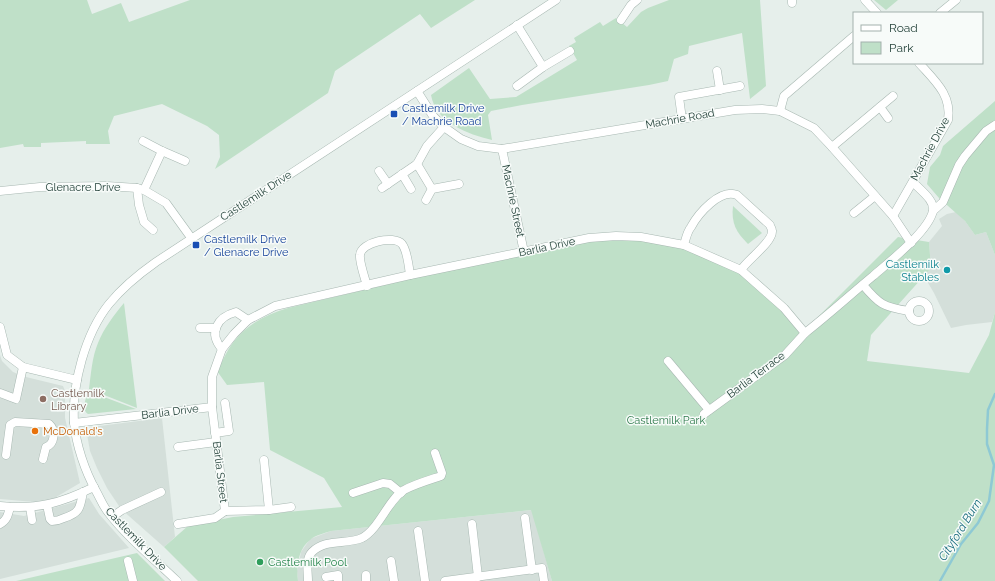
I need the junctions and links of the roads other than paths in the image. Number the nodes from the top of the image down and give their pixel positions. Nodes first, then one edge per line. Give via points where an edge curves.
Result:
1 (556, 0) edge
2 (637, 0) edge
3 (865, 0) edge
4 (956, 0) edge
5 (876, 12) edge
6 (941, 12) edge
7 (621, 20) dead end
8 (517, 25) junction
9 (853, 37) edge
10 (570, 51) dead end
11 (920, 64) edge
12 (542, 67) junction
13 (717, 71) dead end
14 (517, 86) dead end
15 (740, 86) dead end
16 (720, 90) junction
17 (417, 91) junction
18 (893, 96) dead end
19 (880, 107) junction
20 (780, 111) junction
21 (888, 118) dead end
22 (682, 119) junction
23 (995, 125) edge
24 (444, 127) junction
25 (143, 141) dead end
26 (832, 147) junction
27 (502, 149) junction
28 (162, 151) junction
29 (185, 160) dead end
30 (417, 164) junction
31 (379, 171) dead end
32 (402, 174) junction
33 (913, 182) junction
34 (459, 184) dead end
35 (140, 189) junction
36 (411, 189) dead end
37 (432, 189) junction
38 (0, 191) edge
39 (875, 196) junction
40 (426, 200) dead end
41 (933, 211) junction
42 (854, 214) dead end
43 (893, 216) junction
44 (153, 230) dead end
45 (192, 239) junction
46 (911, 242) junction
47 (684, 245) junction
48 (524, 252) junction
49 (741, 270) junction
50 (410, 275) junction
51 (863, 285) junction
52 (367, 286) junction
53 (909, 311) dead end
54 (248, 320) junction
55 (0, 327) edge
56 (200, 328) dead end
57 (216, 328) junction
58 (805, 333) junction
59 (222, 349) junction
60 (668, 361) dead end
61 (23, 367) junction
62 (77, 380) junction
63 (0, 393) edge
64 (225, 403) dead end
65 (212, 407) junction
66 (74, 423) junction
67 (215, 433) junction
68 (216, 442) junction
69 (178, 447) dead end
70 (435, 453) dead end
71 (6, 455) dead end
72 (43, 459) dead end
73 (264, 460) dead end
74 (94, 487) junction
75 (84, 492) junction
76 (161, 492) dead end
77 (353, 493) dead end
78 (401, 493) junction
79 (47, 505) junction
80 (0, 506) edge
81 (10, 507) junction
82 (30, 507) junction
83 (291, 507) dead end
84 (269, 510) junction
85 (225, 512) junction
86 (112, 517) junction
87 (525, 518) dead end
88 (32, 520) dead end
89 (0, 524) edge
90 (178, 524) dead end
91 (472, 524) dead end
92 (418, 531) dead end
93 (128, 561) dead end
94 (392, 561) dead end
95 (532, 570) junction
96 (326, 577) dead end
97 (483, 578) edge
98 (133, 581) edge
99 (177, 581) edge
100 (308, 581) edge
101 (338, 581) edge
102 (394, 581) edge
103 (425, 581) edge
104 (445, 581) edge
105 (544, 581) edge

1 - 8 street, Castlemilk Drive
2 - 7 street
3 - 5 street
4 - 6 street
8 - 12 street
8 - 17 street, Castlemilk Drive
9 - 20 street via 784,96
10 - 12 street
11 - 33 street, Machrie Drive via 948,100 949,112 948,120
12 - 14 street
13 - 16 street
15 - 16 street
16 - 22 street via 680,97
17 - 24 street, Machrie Road via 433,116
17 - 45 street, Castlemilk Drive
18 - 19 street
19 - 21 street
19 - 26 street
20 - 22 street, Machrie Road via 735,110
20 - 26 street, Machrie Road via 814,128
22 - 27 street, Machrie Road
23 - 41 street via 986,131 965,156 943,202
24 - 27 street, Machrie Road via 461,139 478,146
24 - 30 street via 427,146
25 - 28 street
26 - 39 street, Machrie Road
27 - 48 street, Machrie Street
28 - 29 street
28 - 35 street
30 - 32 street
30 - 37 street
31 - 32 street via 385,186
32 - 36 street
33 - 41 street via 928,198
33 - 43 street, Machrie Drive
34 - 37 street
35 - 38 street, Glenacre Drive via 96,186
35 - 44 street via 139,205 144,222
35 - 45 street, Glenacre Drive via 166,203
37 - 40 street
39 - 42 street
39 - 43 street, Machrie Road
41 - 46 street
43 - 46 street, Machrie Road
45 - 62 street, Castlemilk Drive via 128,284 108,305 93,331
46 - 51 street
47 - 48 street, Barlia Drive via 641,237 616,236 589,238
47 - 49 street, Barlia Drive
47 - 49 street via 698,215 727,193 737,195 770,225 772,231 764,246
48 - 50 street, Barlia Drive
49 - 58 street, Barlia Drive via 784,308
50 - 52 street, Barlia Drive
50 - 52 street via 401,243 389,239 373,243 365,246 359,256
51 - 53 street via 877,301 892,309
51 - 58 street
52 - 54 street, Barlia Drive via 275,306
54 - 57 street via 236,312 225,316
54 - 59 street, Barlia Drive
55 - 61 street via 7,355
56 - 57 street
57 - 59 street via 215,338
58 - 60 street, Barlia Terrace via 785,355 707,412
59 - 65 street, Barlia Drive via 212,378
61 - 62 street
61 - 63 street via 16,399
62 - 66 street, Castlemilk Drive
64 - 67 street via 229,431
65 - 66 street, Barlia Drive
65 - 67 street, Barlia Street
66 - 74 street, Castlemilk Drive
67 - 68 street, Barlia Street
68 - 69 street
68 - 85 street, Barlia Street
70 - 78 street via 441,476
71 - 72 street via 10,425 15,422 50,424 53,427 52,443 46,447
73 - 84 street
74 - 75 street
74 - 86 street, Castlemilk Drive
75 - 79 street
75 - 79 street via 78,513 73,516 52,521
76 - 86 street
77 - 78 street via 383,483 390,484
78 - 100 street via 363,537 328,543 312,552 307,561
79 - 82 street
80 - 81 street
81 - 82 street
81 - 89 street via 7,518
82 - 88 street
83 - 84 street
84 - 85 street
85 - 90 street, Barlia Street via 215,518
86 - 99 street, Castlemilk Drive
87 - 95 street
91 - 97 street
92 - 103 street
93 - 98 street
94 - 102 street
95 - 97 street
95 - 105 street via 542,568
96 - 101 street via 338,575
97 - 104 street

